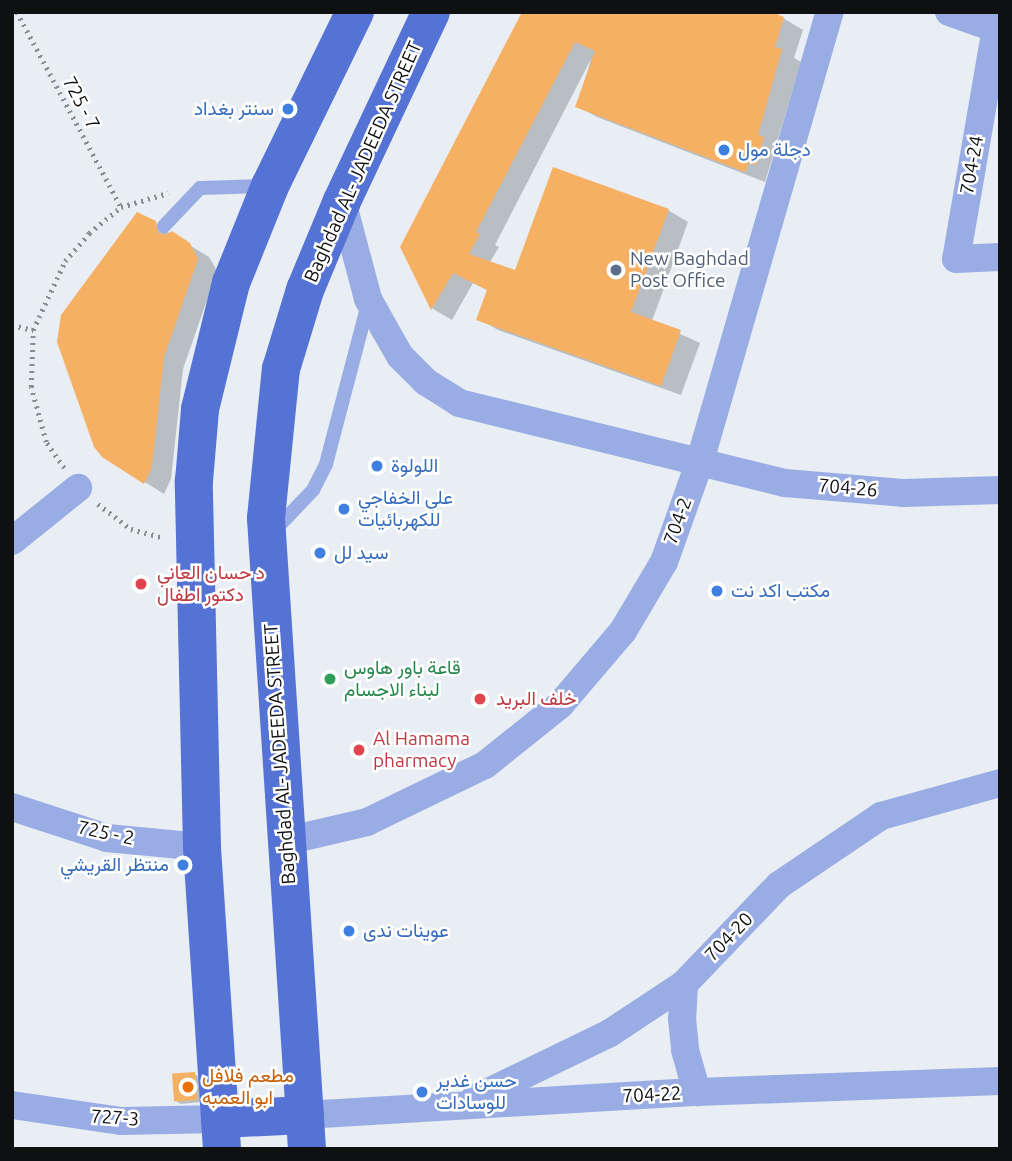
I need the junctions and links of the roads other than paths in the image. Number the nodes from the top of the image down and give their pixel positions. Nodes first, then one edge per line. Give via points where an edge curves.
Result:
1 (355, 12) edge
2 (431, 12) edge
3 (830, 12) edge
4 (949, 12) edge
5 (998, 29) edge
6 (270, 186) junction
7 (342, 201) junction
8 (164, 226) dead end
9 (1000, 257) edge
10 (368, 299) junction
11 (700, 461) junction
12 (78, 488) road end
13 (1000, 490) edge
14 (267, 538) junction
15 (12, 541) edge
16 (1000, 783) edge
17 (12, 807) edge
18 (286, 841) junction
19 (202, 847) junction
20 (684, 984) junction
21 (1000, 1081) edge
22 (697, 1092) junction
23 (12, 1105) edge
24 (461, 1106) junction
25 (306, 1132) edge
26 (221, 1134) edge

1 - 6 main road
2 - 7 main road, Baghdad AL- JADEEDA STREET
3 - 11 street, 704-2
4 - 5 street
5 - 9 street, 704-24 via 956,259
6 - 8 lane via 200,188
6 - 19 main road via 231,283 200,409 194,481
7 - 10 street, 704-26
7 - 14 main road, Baghdad AL- JADEEDA STREET via 305,290 281,369
10 - 11 street, 704-26 via 400,356 426,382 459,403
10 - 14 lane via 326,464 303,502
11 - 13 street, 704-26 via 785,483 903,492
11 - 18 street, 704-2 via 664,562 623,631 560,705 485,765 367,822
12 - 15 street
14 - 18 main road, Baghdad AL- JADEEDA STREET
16 - 20 street, 704-20 via 881,816 779,885
17 - 19 street, 725 - 2 via 107,838
18 - 25 main road, Baghdad AL- JADEEDA STREET
19 - 26 main road
20 - 22 street via 685,1051
20 - 24 street, 704-20 via 610,1033
21 - 22 street, 704-22
22 - 24 street, 704-22
23 - 26 street, 727-3
24 - 25 street, 704-22
25 - 26 main road

